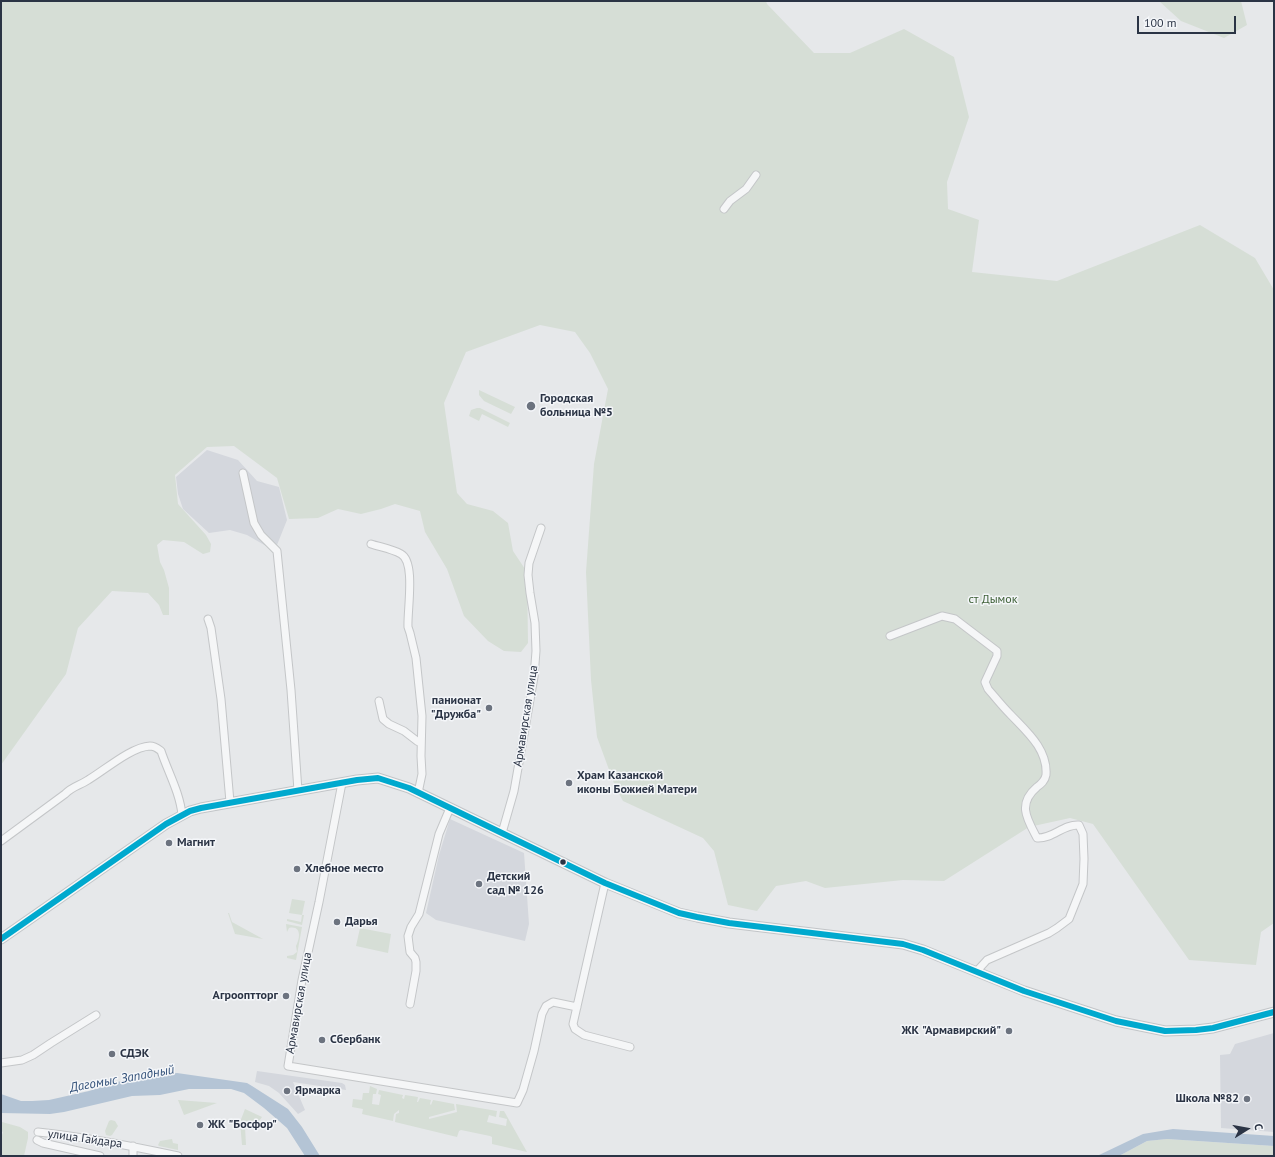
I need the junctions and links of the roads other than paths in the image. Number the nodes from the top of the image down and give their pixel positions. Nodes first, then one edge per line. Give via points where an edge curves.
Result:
1 (756, 175) dead end
2 (724, 209) dead end
3 (242, 473) dead end
4 (541, 528) dead end
5 (371, 544) dead end
6 (208, 619) dead end
7 (890, 636) dead end
8 (379, 700) dead end
9 (422, 743) junction
10 (342, 783) junction
11 (298, 791) junction
12 (418, 793) junction
13 (230, 802) junction
14 (450, 808) junction
15 (182, 815) junction
16 (502, 833) junction
17 (1, 841) edge
18 (606, 882) junction
19 (1, 939) edge
20 (976, 972) junction
21 (410, 1004) dead end
22 (577, 1007) junction
23 (1274, 1012) edge
24 (96, 1016) dead end
25 (630, 1047) dead end
26 (1, 1064) edge
27 (132, 1146) junction
28 (100, 1156) edge
29 (133, 1156) edge
30 (178, 1156) edge

1 - 2 street via 746,189
3 - 11 street via 254,523 261,535 277,551
4 - 16 street, Армавирская улица via 529,563 528,575 535,623 534,677 514,791
5 - 9 street via 402,554 407,560 410,573 408,627 416,658
6 - 13 street via 221,699
7 - 20 street via 942,616 955,619 997,651 985,682 988,689 1034,738 1045,762 1043,782 1026,799 1024,809 1028,822 1037,838 1044,839 1074,825 1079,825 1084,834 1083,884 1069,919 1049,933 987,960
8 - 9 street via 383,718 388,724 404,730
9 - 12 street via 422,774
10 - 11 main road
10 - 12 main road via 378,778
10 - 22 street, Армавирская улица via 302,980 288,1066 517,1103 523,1090 546,1006 553,1002
11 - 13 main road
12 - 14 main road
13 - 15 main road
14 - 16 main road
14 - 21 street via 440,834 419,914 408,936 410,952 416,962
15 - 17 street via 161,751 149,746 130,752 80,785 72,787
15 - 19 main road
16 - 18 main road
18 - 20 main road via 697,918 903,944
18 - 22 street
20 - 23 main road via 1024,992 1109,1019 1165,1031 1213,1028
22 - 25 street via 573,1024 579,1033
24 - 26 street via 33,1055
27 - 28 street, улица Гайдара via 60,1134 38,1136 43,1143
27 - 29 street
27 - 30 street, улица Гайдара

